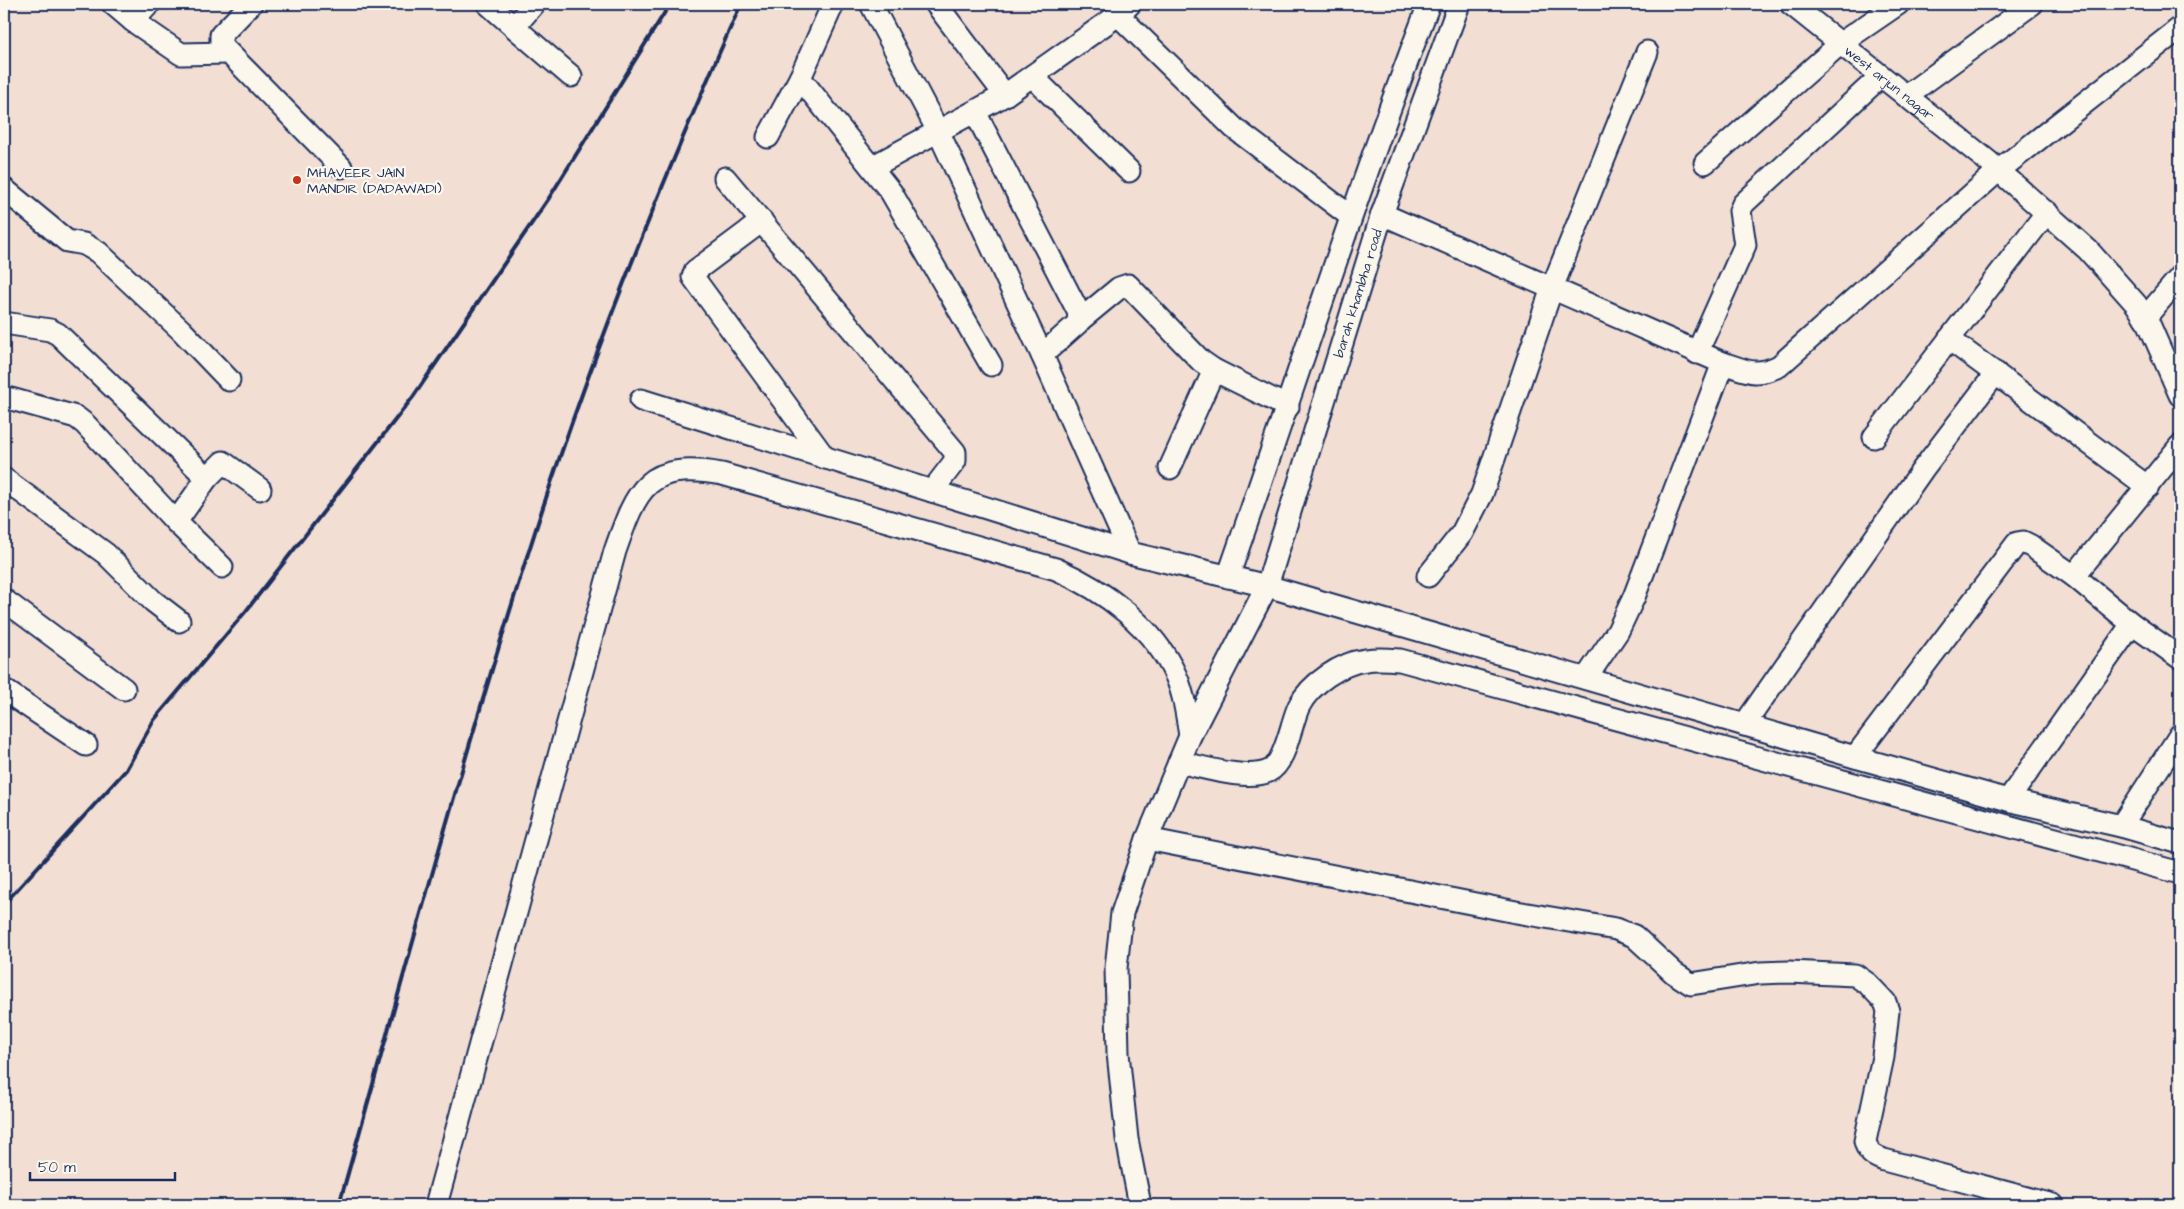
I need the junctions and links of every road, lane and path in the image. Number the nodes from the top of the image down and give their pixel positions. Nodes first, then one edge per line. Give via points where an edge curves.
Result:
1 (113, 4) edge
2 (149, 4) edge
3 (488, 4) edge
4 (534, 4) edge
5 (833, 4) edge
6 (871, 4) edge
7 (936, 4) edge
8 (1429, 4) edge
9 (1459, 4) edge
10 (1794, 4) edge
11 (1898, 4) edge
12 (2032, 4) edge
13 (240, 7) edge
14 (1124, 9) edge
15 (133, 21) junction
16 (514, 27) junction
17 (2180, 28) edge
18 (1841, 43) junction
19 (1647, 52) dead end
20 (228, 53) junction
21 (571, 76) dead end
22 (1032, 76) junction
23 (1880, 76) junction
24 (800, 78) junction
25 (1005, 95) junction
26 (1906, 96) junction
27 (975, 112) junction
28 (939, 133) junction
29 (768, 137) dead end
30 (1705, 163) dead end
31 (1993, 166) junction
32 (342, 167) dead end
33 (872, 167) junction
34 (1129, 171) dead end
35 (725, 178) dead end
36 (4, 189) edge
37 (2047, 212) junction
38 (1382, 214) junction
39 (1350, 216) junction
40 (762, 221) junction
41 (2180, 278) edge
42 (1552, 288) junction
43 (2140, 311) junction
44 (1079, 321) junction
45 (4, 323) edge
46 (1949, 339) junction
47 (1697, 353) junction
48 (1042, 355) junction
49 (1723, 363) junction
50 (991, 365) dead end
51 (1214, 370) junction
52 (1996, 374) junction
53 (229, 380) dead end
54 (2180, 395) edge
55 (4, 397) edge
56 (641, 400) dead end
57 (1288, 407) junction
58 (1874, 437) dead end
59 (2180, 446) edge
60 (825, 458) junction
61 (1170, 468) dead end
62 (207, 478) junction
63 (4, 479) edge
64 (2148, 486) junction
65 (260, 488) dead end
66 (932, 491) junction
67 (176, 522) junction
68 (1130, 553) junction
69 (222, 567) dead end
70 (1428, 576) dead end
71 (2074, 576) junction
72 (1228, 577) junction
73 (1267, 586) junction
74 (4, 600) edge
75 (180, 621) dead end
76 (2132, 624) junction
77 (2180, 658) edge
78 (1586, 678) junction
79 (124, 689) dead end
80 (4, 690) edge
81 (1744, 725) junction
82 (2180, 735) edge
83 (1190, 736) junction
84 (86, 745) dead end
85 (1855, 757) junction
86 (1180, 762) junction
87 (2008, 800) junction
88 (2121, 826) junction
89 (1147, 839) junction
90 (2180, 843) edge
91 (2180, 873) edge
92 (436, 1205) edge
93 (1140, 1205) edge
94 (2053, 1205) edge

1 - 15 street
2 - 15 street
3 - 16 street
4 - 16 street
5 - 24 street
6 - 28 street
7 - 25 street
8 - 39 street
9 - 38 street, barah khambha road
10 - 18 street, west arjun nagar
11 - 18 street
12 - 26 street
13 - 20 street via 221,35 221,44
14 - 22 street
14 - 39 street via 1234,128
15 - 20 street via 181,54
16 - 21 street
17 - 31 street
18 - 23 street, west arjun nagar
18 - 30 street
19 - 42 street
20 - 32 street
22 - 25 street
22 - 34 street
23 - 26 street, west arjun nagar
23 - 47 street via 1743,204 1740,211 1745,245
24 - 29 street
24 - 33 street
25 - 27 street
26 - 31 street, west arjun nagar
27 - 28 street
27 - 44 street via 1079,313
28 - 33 street
28 - 48 street
31 - 37 street, west arjun nagar
31 - 49 street via 1779,366 1764,373
33 - 50 street via 891,192
35 - 40 street
36 - 53 street via 67,241 84,244 98,252
37 - 43 street, west arjun nagar via 2088,250
37 - 46 street
38 - 42 street
38 - 73 street, barah khambha road
39 - 57 street
40 - 60 street via 695,271 693,277
40 - 66 street via 955,452 956,461
41 - 43 street
42 - 47 street
42 - 70 street via 1482,494 1462,533
43 - 54 street, west arjun nagar
44 - 48 street
44 - 51 street via 1128,285
45 - 62 street via 58,334
46 - 52 street
46 - 58 street
47 - 49 street
48 - 68 street
49 - 78 street via 1634,598 1618,631
51 - 57 street
51 - 61 street
52 - 64 street
52 - 81 street via 1923,469
55 - 67 street via 76,417
56 - 60 street
57 - 72 street
59 - 64 street
60 - 66 street
62 - 65 street via 224,462
62 - 67 street
63 - 75 street via 106,554 153,601
64 - 71 street
66 - 68 street
67 - 69 street
68 - 72 street
71 - 76 street
71 - 85 street via 2031,546 2017,543
72 - 73 street
73 - 78 street
73 - 83 street, barah khambha road
74 - 79 street
76 - 77 street
76 - 87 street
78 - 81 street
80 - 84 street
81 - 85 street
82 - 88 street
83 - 86 street, barah khambha road
83 - 92 street via 1176,676 1152,637 1105,596 1080,580 1056,569 722,474 694,469 674,471 655,479 641,491 631,507 615,551
85 - 87 street
86 - 89 street, barah khambha road
86 - 91 street via 1249,774 1271,770 1285,747 1298,707 1314,687 1336,671 1364,660 1400,660
87 - 88 street
88 - 90 street
89 - 93 street, barah khambha road via 1122,913 1116,968 1118,1053
89 - 94 street via 1616,929 1634,936 1674,973 1691,984 1760,973 1855,975 1885,1002 1888,1011 1883,1057 1865,1141 1868,1150 1884,1160

